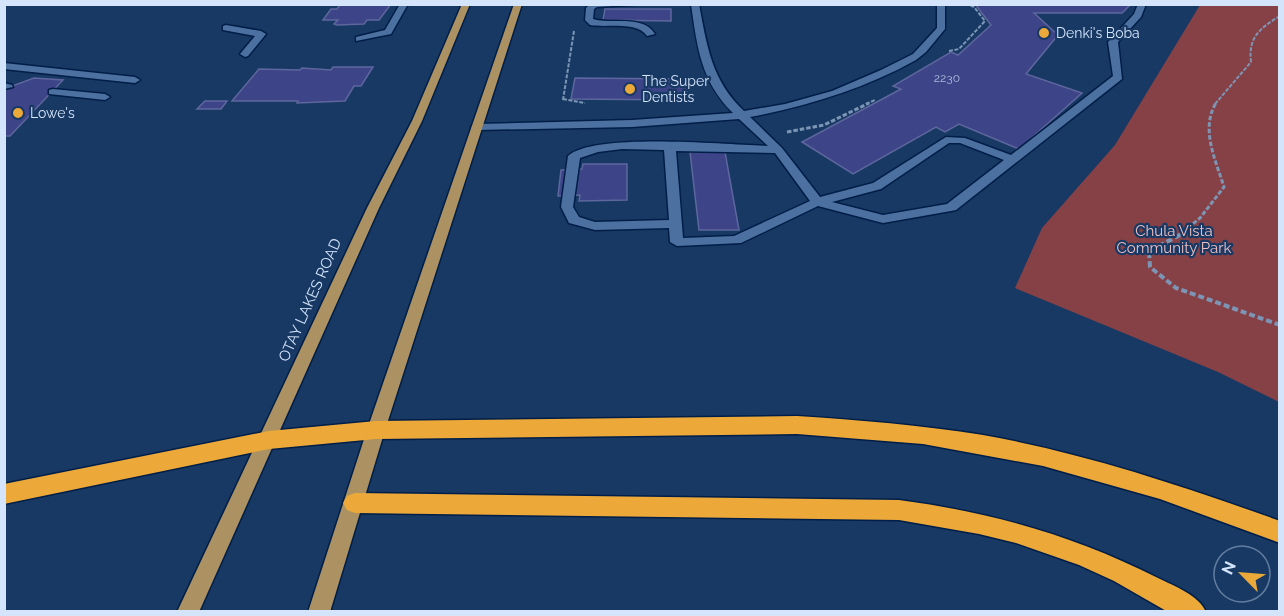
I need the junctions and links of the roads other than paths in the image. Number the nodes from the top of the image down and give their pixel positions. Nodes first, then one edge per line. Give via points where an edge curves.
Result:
1 (404, 4) edge
2 (466, 4) edge
3 (518, 4) edge
4 (640, 4) edge
5 (695, 4) edge
6 (941, 4) edge
7 (1142, 4) edge
8 (226, 28) dead end
9 (650, 34) dead end
10 (360, 39) dead end
11 (245, 54) dead end
12 (4, 66) edge
13 (135, 80) dead end
14 (52, 92) dead end
15 (105, 97) dead end
16 (745, 117) junction
17 (477, 127) junction
18 (670, 147) junction
19 (778, 150) junction
20 (1012, 159) junction
21 (818, 202) junction
22 (676, 224) junction
23 (376, 430) junction
24 (269, 440) junction
25 (4, 494) edge
26 (355, 503) junction
27 (1280, 532) edge
28 (188, 612) edge
29 (319, 612) edge
30 (1193, 612) edge

1 - 10 lane via 388,32
2 - 24 main road, OTAY LAKES ROAD via 417,121 373,208
3 - 17 main road
4 - 9 lane via 595,5 590,8 589,20 636,25
5 - 16 lane via 704,58 725,99
6 - 16 lane via 941,29 918,55 825,98
7 - 20 lane via 1138,15 1113,42 1118,77
8 - 11 lane via 261,34
12 - 13 lane
14 - 15 lane
16 - 17 lane
16 - 19 lane
17 - 23 main road
18 - 19 lane
18 - 22 lane
18 - 22 lane via 606,146 574,156 567,207 573,220 595,226
19 - 21 lane
20 - 21 lane via 961,140 946,140 877,186
20 - 21 lane via 951,207 883,219
21 - 22 lane via 736,240 677,242
23 - 24 highway
23 - 26 main road
23 - 27 highway via 797,425 902,431 968,440 1091,468
24 - 25 highway
24 - 28 main road, OTAY LAKES ROAD
26 - 29 main road
26 - 30 highway via 888,510 942,515 1059,544 1147,584

